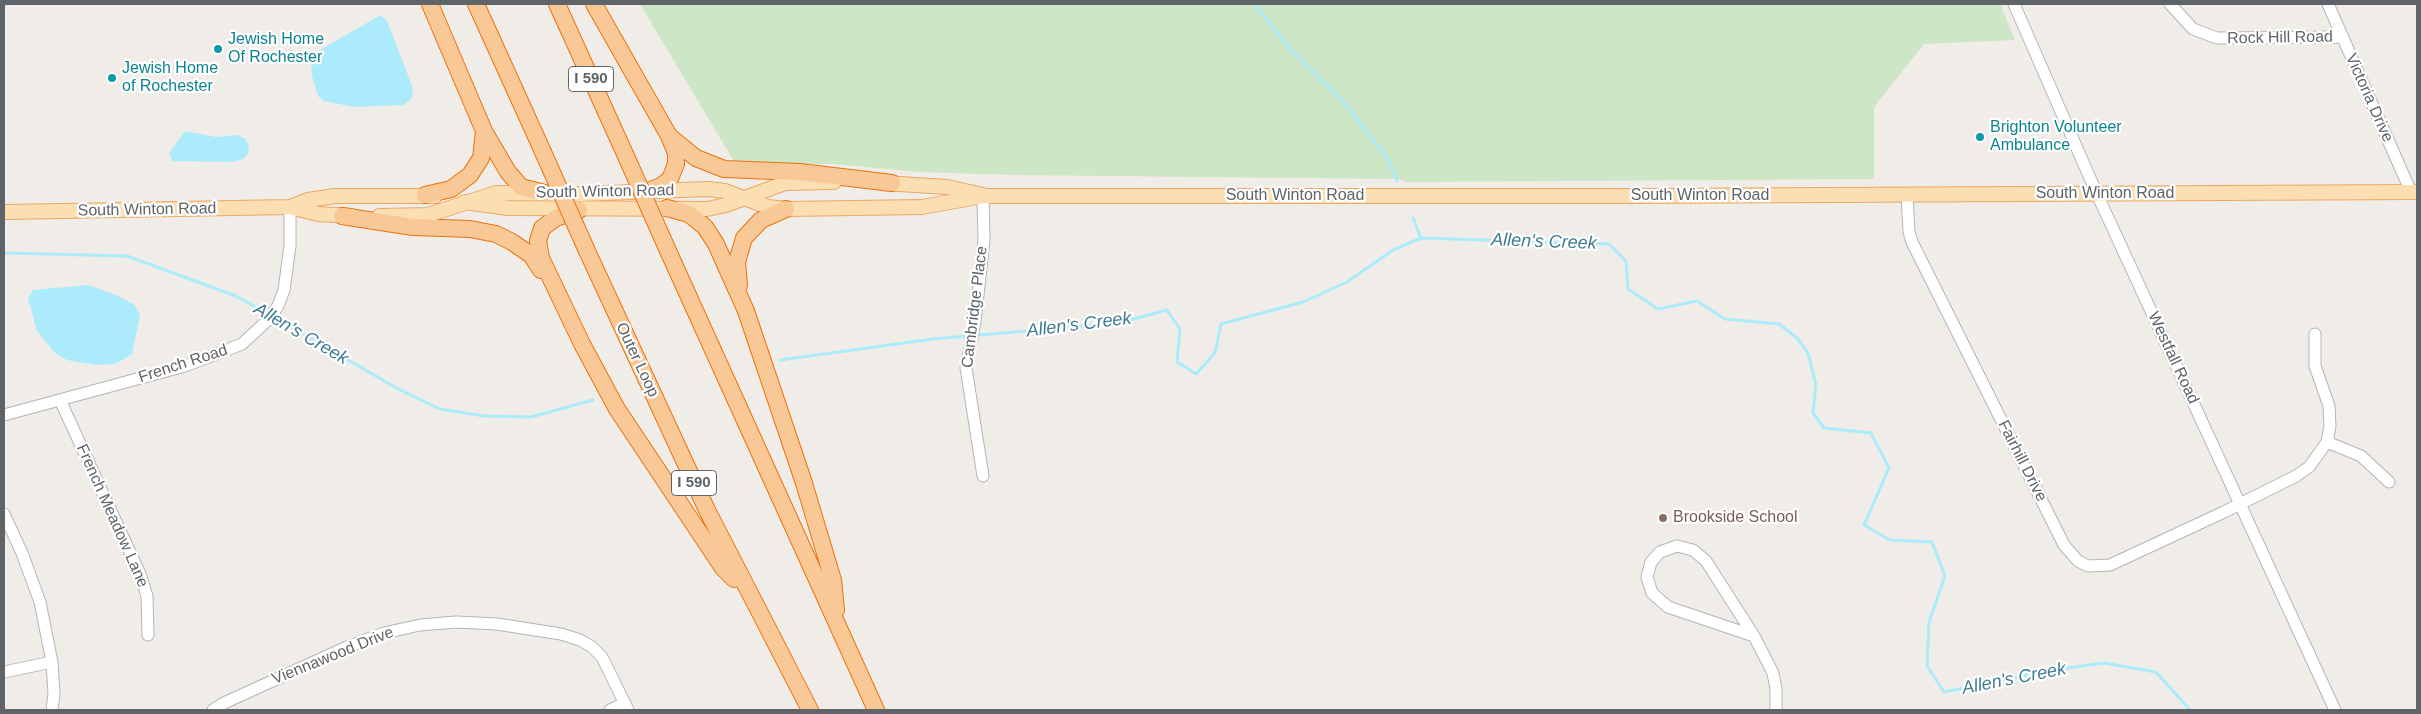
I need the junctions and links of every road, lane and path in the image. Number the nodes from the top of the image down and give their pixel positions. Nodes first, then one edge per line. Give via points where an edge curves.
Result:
1 (430, 4) edge
2 (476, 4) edge
3 (557, 4) edge
4 (594, 4) edge
5 (2014, 4) edge
6 (2170, 4) edge
7 (2328, 4) edge
8 (2343, 37) junction
9 (484, 131) junction
10 (669, 136) junction
11 (892, 183) junction
12 (646, 192) junction
13 (2414, 192) edge
14 (545, 193) junction
15 (2097, 194) junction
16 (424, 195) junction
17 (983, 196) junction
18 (1907, 196) junction
19 (743, 199) junction
20 (466, 202) junction
21 (290, 207) junction
22 (667, 208) junction
23 (786, 209) junction
24 (579, 210) junction
25 (4, 212) edge
26 (342, 216) junction
27 (557, 292) junction
28 (746, 311) junction
29 (2315, 334) dead end
30 (60, 400) junction
31 (4, 415) edge
32 (2327, 442) junction
33 (984, 476) dead end
34 (2389, 482) dead end
35 (2240, 503) junction
36 (4, 514) edge
37 (749, 595) junction
38 (839, 627) junction
39 (148, 635) dead end
40 (1754, 636) junction
41 (52, 662) junction
42 (4, 672) edge
43 (627, 707) edge
44 (52, 710) edge
45 (213, 710) edge
46 (610, 710) edge
47 (810, 710) edge
48 (876, 710) edge
49 (1776, 710) edge
50 (2334, 710) edge

1 - 9 highway
2 - 37 highway, Outer Loop / I 590, bridge via 587,251
3 - 38 highway, I 590, bridge
4 - 10 highway
5 - 15 street, Westfall Road
6 - 8 street, Rock Hill Road via 2187,24 2216,38
7 - 8 street, Victoria Drive
8 - 13 street, Victoria Drive
9 - 14 highway via 514,181 525,189
9 - 16 highway via 481,158 469,176 450,189
10 - 11 highway via 696,158 724,169 792,172
10 - 12 highway via 676,152 674,172 664,184
11 - 17 main road, South Winton Road via 947,187
11 - 19 main road, South Winton Road via 790,182
12 - 14 main road, South Winton Road
12 - 19 main road, South Winton Road via 716,190
13 - 15 main road, South Winton Road
14 - 20 main road, South Winton Road via 496,193
15 - 18 main road, South Winton Road
15 - 35 street, Westfall Road
16 - 20 main road, South Winton Road
16 - 21 main road, South Winton Road via 328,197
17 - 18 main road, South Winton Road
17 - 23 main road, South Winton Road via 922,207
17 - 33 street, Cambridge Place via 984,240 975,322 966,368
18 - 35 street, Fairhill Drive via 1912,242 2069,553 2088,566 2110,565
19 - 22 main road, South Winton Road via 711,208
19 - 23 main road, South Winton Road via 765,207
20 - 24 main road, South Winton Road via 504,208
20 - 26 main road, South Winton Road via 422,216
21 - 25 main road, South Winton Road
21 - 26 main road, South Winton Road via 308,213
21 - 30 street, French Road via 288,270 282,298 269,319 252,336 228,351 185,366
22 - 24 main road, South Winton Road
22 - 28 highway via 692,215 710,233
23 - 28 highway via 757,223 740,246 737,274
24 - 27 highway via 548,222 539,234 539,254
26 - 27 highway via 413,227 470,229 496,234 531,255
27 - 37 highway via 596,372 631,432 723,568
28 - 38 highway via 833,580
29 - 32 street via 2315,366 2330,415
30 - 31 street, French Road
30 - 39 street, French Meadow Lane via 140,574 147,596
32 - 34 street via 2361,456
32 - 35 street, Fairhill Drive via 2302,472
35 - 50 street, Westfall Road
36 - 41 street via 40,602
37 - 47 highway, Outer Loop / I 590
38 - 48 highway, I 590
40 - 40 street via 1706,561 1693,550 1677,546 1660,552 1651,562 1647,577 1652,593 1668,607
40 - 49 street via 1773,673
41 - 42 street
41 - 44 street
43 - 45 street, Viennawood Drive via 602,657 580,640 497,624 456,622 384,633 329,655
43 - 46 street

